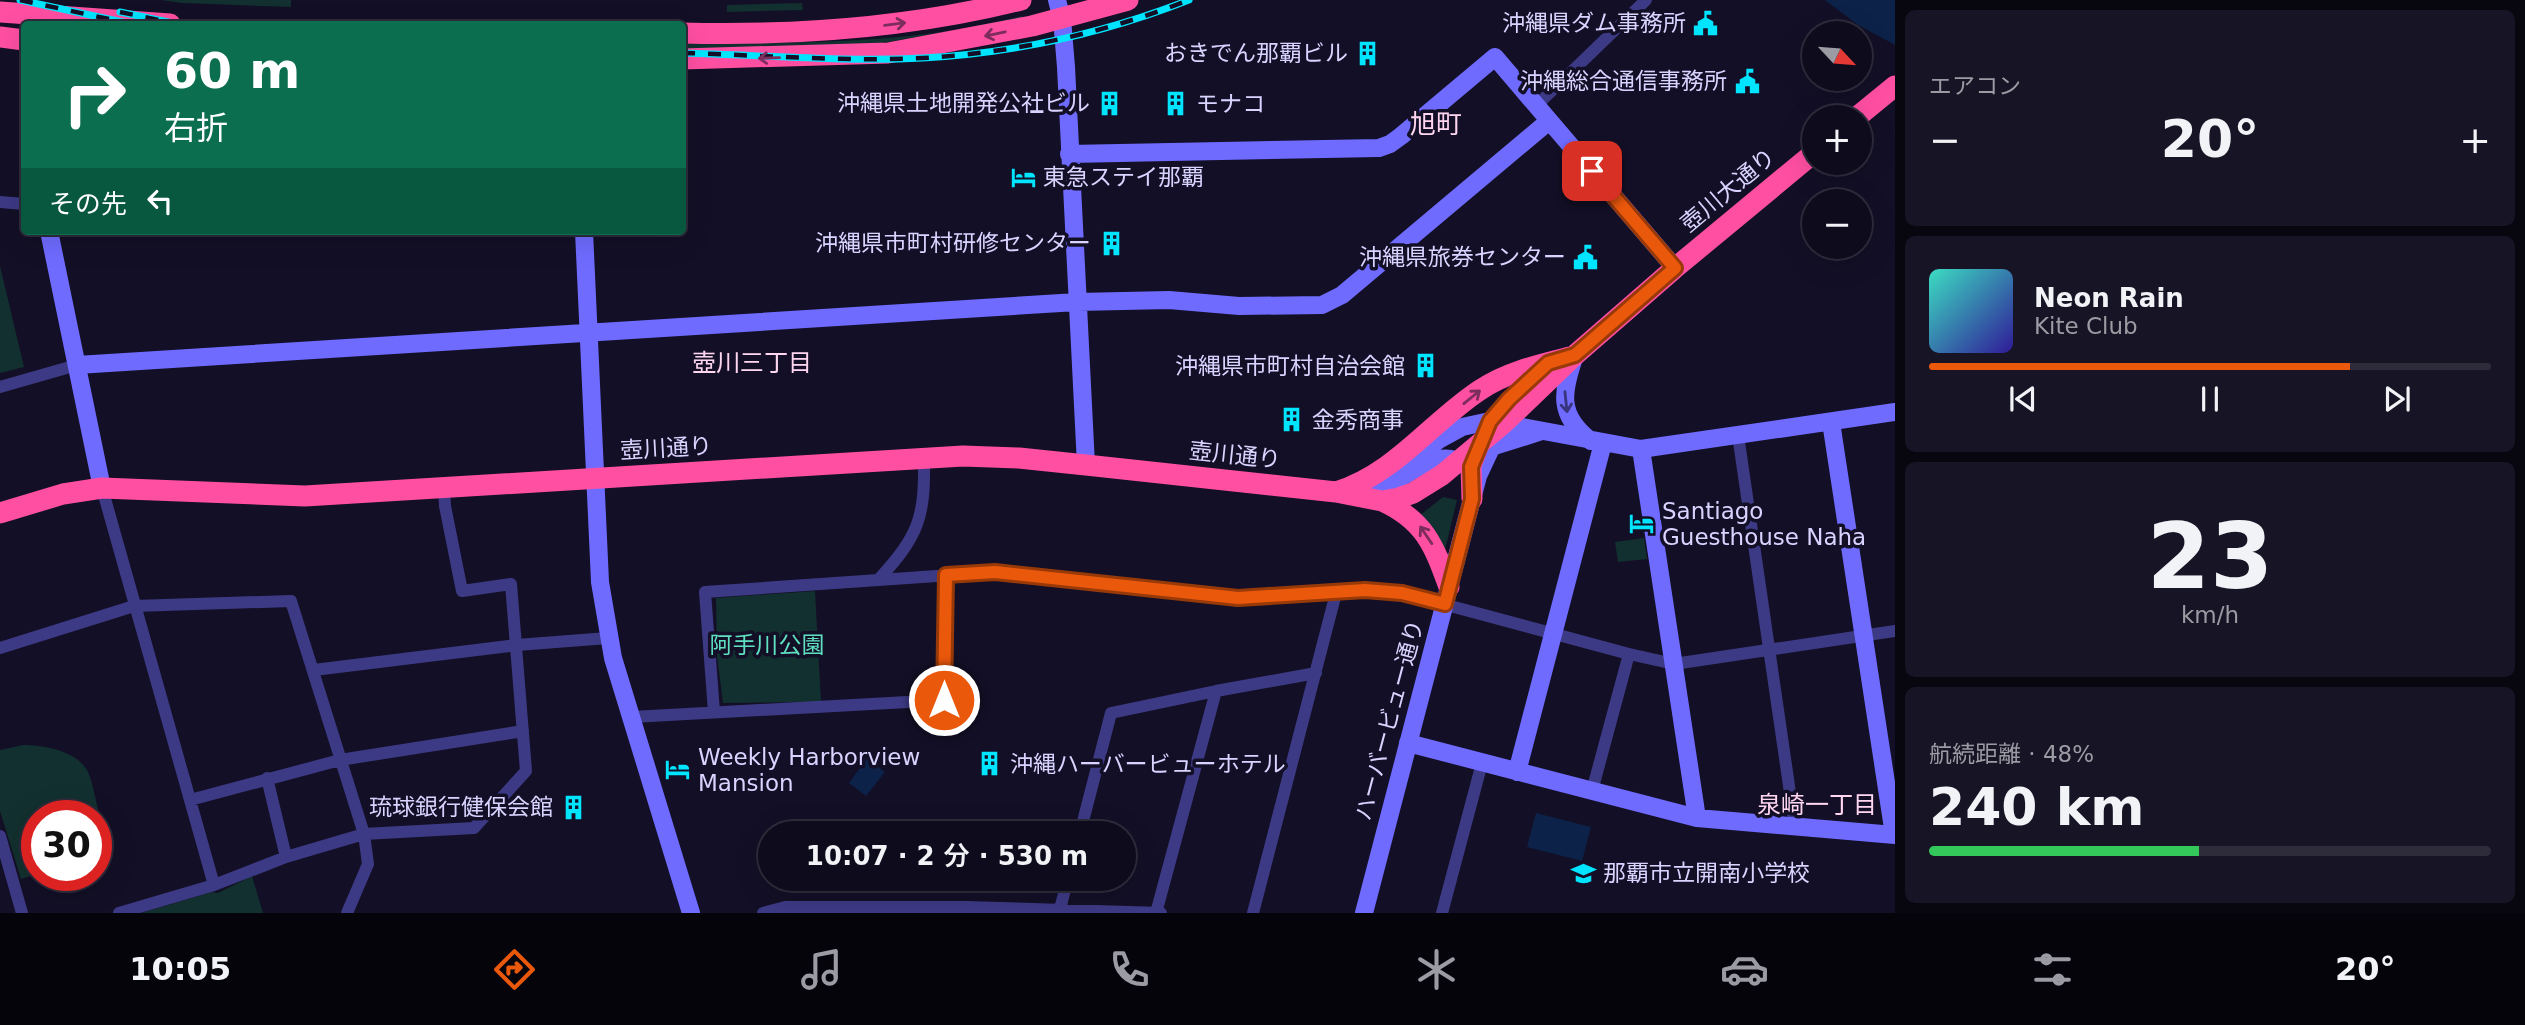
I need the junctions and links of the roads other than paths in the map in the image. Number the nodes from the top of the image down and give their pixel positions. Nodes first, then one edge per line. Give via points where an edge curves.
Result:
1 (1021, 0) edge
2 (1128, 0) edge
3 (1646, 0) edge
4 (0, 1) edge
5 (1059, 9) edge
6 (0, 12) edge
7 (53, 17) junction
8 (120, 21) edge
9 (686, 33) edge
10 (0, 37) edge
11 (21, 41) edge
12 (21, 43) edge
13 (0, 47) edge
14 (686, 59) edge
15 (1892, 92) edge
16 (1536, 106) junction
17 (1872, 106) edge
18 (1549, 121) junction
19 (1069, 154) junction
20 (1802, 163) edge
21 (0, 202) edge
22 (21, 204) edge
23 (50, 235) edge
24 (584, 235) edge
25 (1675, 268) junction
26 (1077, 302) junction
27 (588, 333) junction
28 (1575, 355) junction
29 (1548, 363) junction
30 (77, 365) junction
31 (0, 387) edge
32 (1895, 412) edge
33 (1497, 422) junction
34 (1831, 422) junction
35 (1539, 432) junction
36 (1738, 435) junction
37 (1597, 442) junction
38 (1641, 449) junction
39 (1401, 457) junction
40 (924, 458) junction
41 (1475, 458) junction
42 (1086, 465) junction
43 (595, 478) junction
44 (444, 487) junction
45 (102, 488) junction
46 (1345, 489) junction
47 (1472, 499) joint
48 (1382, 501) junction
49 (0, 513) edge
50 (946, 575) junction
51 (879, 579) junction
52 (1336, 593) junction
53 (1447, 596) junction
54 (134, 607) junction
55 (1895, 631) edge
56 (1552, 633) junction
57 (1865, 635) junction
58 (608, 638) junction
59 (517, 645) junction
60 (0, 648) edge
61 (1770, 650) junction
62 (1629, 654) junction
63 (1674, 664) junction
64 (314, 670) junction
65 (1316, 673) junction
66 (1216, 691) junction
67 (714, 712) junction
68 (632, 717) junction
69 (523, 731) junction
70 (1408, 743) junction
71 (340, 760) junction
72 (1482, 763) junction
73 (1517, 772) junction
74 (267, 778) junction
75 (1592, 791) junction
76 (190, 800) junction
77 (1697, 818) junction
78 (1083, 821) edge
79 (1796, 827) junction
80 (364, 834) junction
81 (1894, 835) edge
82 (0, 836) edge
83 (286, 857) junction
84 (214, 885) junction
85 (1065, 891) edge
86 (844, 910) edge
87 (965, 910) edge
88 (1059, 912) edge
89 (22, 913) edge
90 (119, 913) edge
91 (347, 913) edge
92 (691, 913) edge
93 (764, 913) edge
94 (1158, 913) edge
95 (1253, 913) edge
96 (1364, 913) edge
97 (1442, 913) edge

9 -> 1 highway via 876,27
2 - 5 highway
3 - 16 street
4 - 7 highway
5 -> 14 highway via 982,36 888,53
5 - 19 street
6 - 7 highway
7 - 8 highway
10 - 11 highway
12 - 13 highway
15 - 17 highway
16 - 18 street
16 - 19 street via 1495,57 1401,136 1379,148
18 - 25 street
18 - 26 street via 1330,303
19 - 26 street
20 - 25 highway, 壺川大通り
21 - 22 street
23 - 30 street
24 - 27 street
25 - 28 highway, 壺川通り
26 - 27 street
26 - 42 street
27 - 30 street
27 - 43 street
28 - 29 highway, 壺川通り
28 - 33 highway, 壺川通り
28 -> 37 street via 1566,384 1566,408 1571,422
29 - 33 highway via 1502,406
39 -> 29 highway, 壺川通り via 1478,391 1511,373
30 - 31 street
30 - 45 street
32 - 34 street
33 - 35 street
33 - 39 street via 1462,427 1418,455
33 - 41 highway, 壺川通り
34 - 36 street
34 - 57 street
35 - 37 street
35 - 41 street
36 - 38 street
36 - 61 street
37 - 38 street
37 - 56 street
38 - 63 street
39 - 46 highway, 壺川通り
40 - 42 highway, 壺川通り via 992,456
40 - 43 highway, 壺川通り
40 - 51 street via 924,495 917,528
41 - 46 street via 1437,458 1390,483
41 - 47 highway
41 - 48 highway, 壺川通り via 1413,493
42 - 46 highway, 壺川通り
43 - 44 highway, 壺川通り
43 - 58 street
44 - 45 highway, 壺川通り via 288,496
44 - 59 street via 462,591 511,584
45 - 49 highway, 壺川通り
45 - 54 street
46 - 48 highway, 壺川通り
47 - 53 street, ハーバービュー通り
53 -> 48 highway via 1440,560 1426,534 1410,517
50 - 51 street
50 - 52 street via 995,572 1238,598
50 - 67 street via 944,700
51 - 67 street via 705,592
52 - 53 street via 1365,590
52 - 65 street
53 - 56 street
53 - 70 street, ハーバービュー通り
54 - 60 street
54 - 64 street via 291,601
54 - 76 street
55 - 57 street
56 - 62 street
56 - 73 street
57 - 61 street
57 - 81 street
58 - 59 street
58 - 68 street
59 - 64 street
59 - 69 street
61 - 63 street
61 - 79 street
62 - 63 street
62 - 75 street
63 - 77 street
64 - 71 street
65 - 66 street
65 - 95 street
66 - 78 street via 1111,713
66 - 94 street
67 - 68 street
68 - 92 street
69 - 71 street
69 - 80 street via 526,771 474,828
70 - 72 street
70 - 96 street, ハーバービュー通り
71 - 74 street
71 - 80 street
72 - 73 street
72 - 97 street
73 - 75 street
74 - 76 street
74 - 83 street
75 - 77 street
76 - 84 street
77 - 79 street
79 - 81 street
80 - 83 street
80 - 91 street via 368,864
82 - 89 street
83 - 84 street
84 - 90 street
85 - 88 street
86 - 87 street
86 - 93 street via 785,907
87 - 88 street
88 - 94 street

